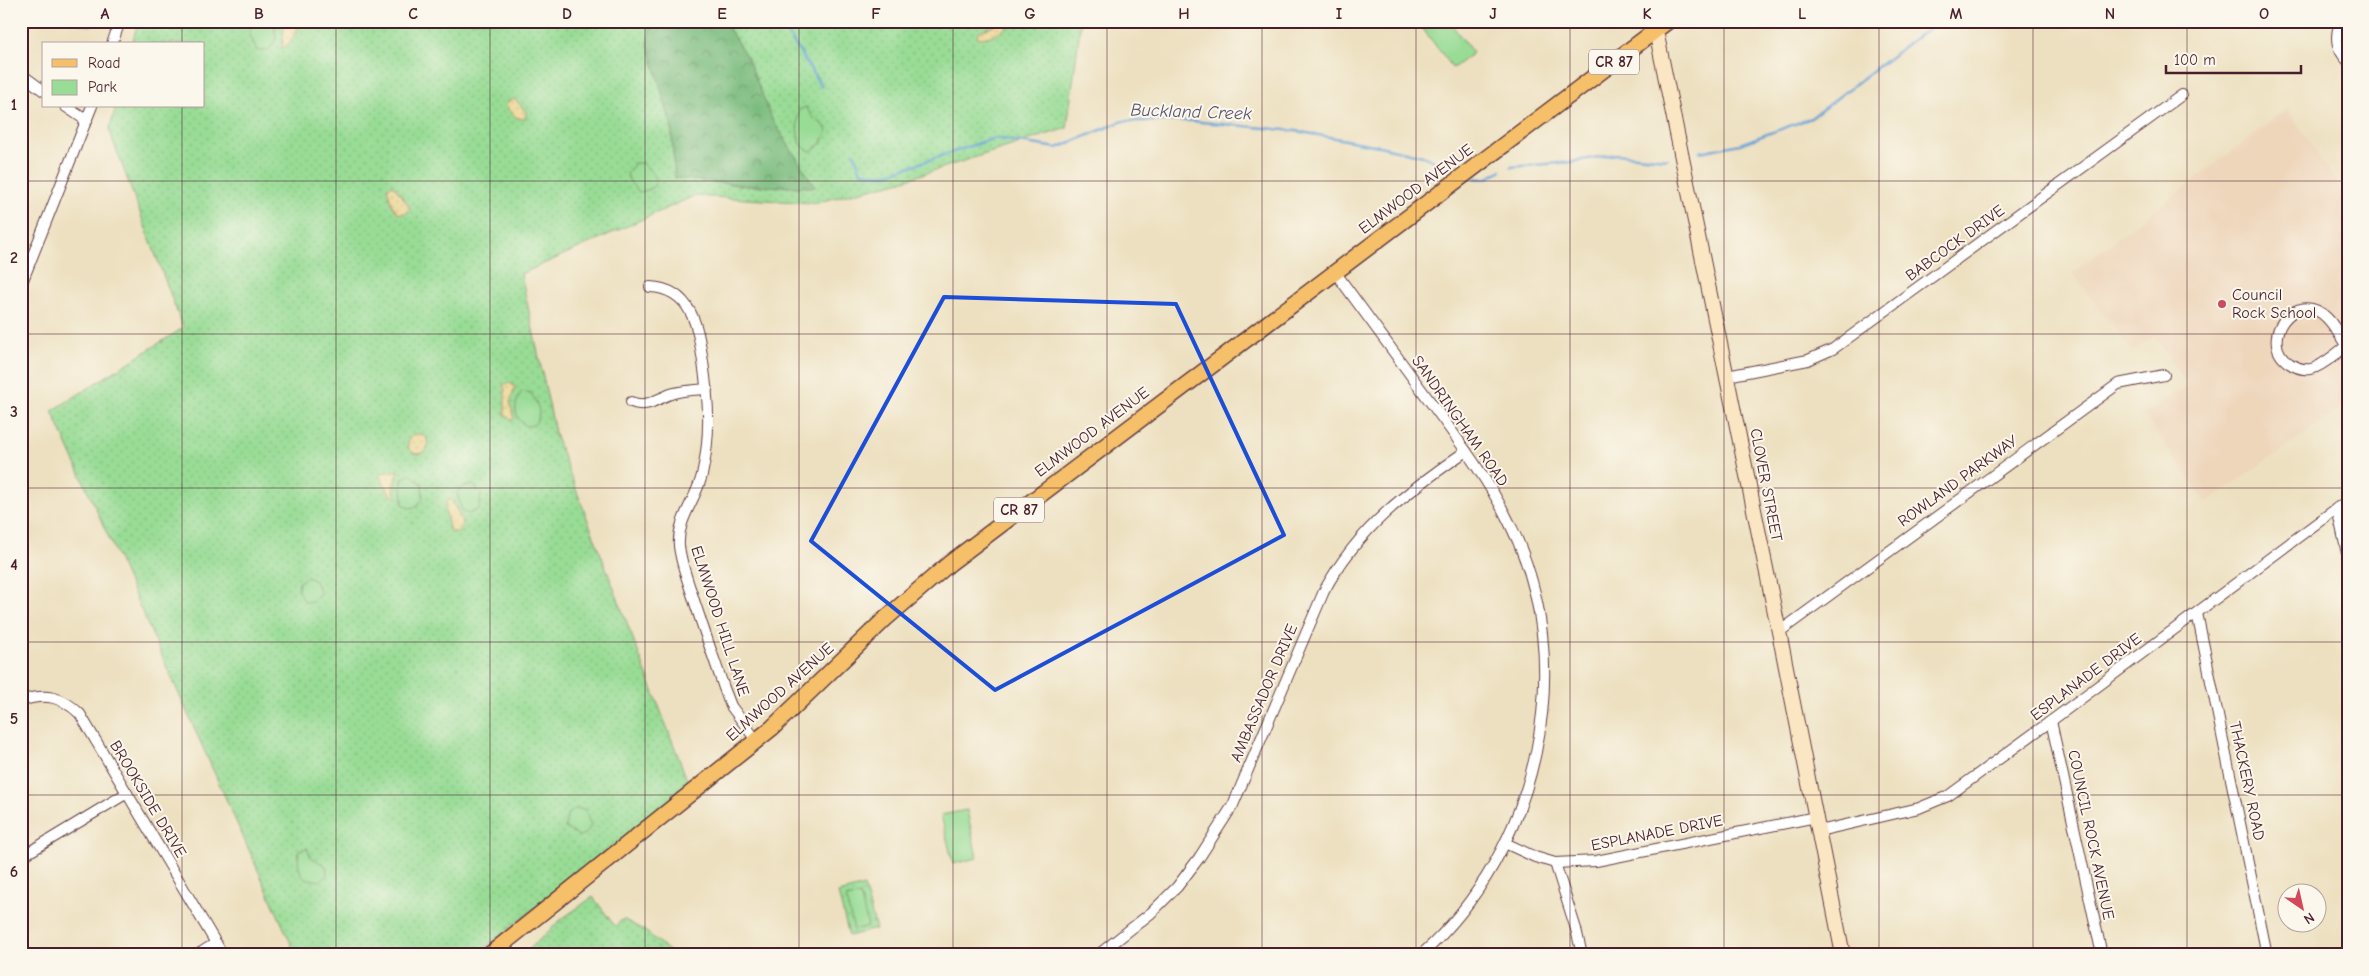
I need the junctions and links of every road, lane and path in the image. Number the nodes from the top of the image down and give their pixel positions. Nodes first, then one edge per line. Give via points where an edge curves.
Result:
1 (120, 21) edge
2 (1668, 21) edge
3 (2341, 21) edge
4 (1655, 26) edge
5 (113, 42) edge
6 (2348, 61) edge
7 (21, 74) edge
8 (42, 90) edge
9 (2182, 95) dead end
10 (68, 108) edge
11 (91, 108) edge
12 (86, 122) junction
13 (1335, 272) junction
14 (21, 285) edge
15 (650, 287) dead end
16 (2347, 347) edge
17 (2164, 375) dead end
18 (1727, 376) junction
19 (707, 389) junction
20 (632, 402) dead end
21 (1466, 451) junction
22 (2348, 500) edge
23 (2337, 508) junction
24 (2348, 558) edge
25 (2197, 613) junction
26 (1779, 632) junction
27 (21, 701) edge
28 (2051, 722) junction
29 (756, 740) junction
30 (127, 793) junction
31 (1816, 817) junction
32 (1819, 831) junction
33 (1505, 842) junction
34 (21, 858) edge
35 (1556, 863) junction
36 (216, 943) junction
37 (197, 955) edge
38 (223, 955) edge
39 (490, 955) edge
40 (1098, 955) edge
41 (1421, 955) edge
42 (1582, 955) edge
43 (1843, 955) edge
44 (2102, 955) edge
45 (2267, 955) edge

1 - 5 street
2 - 4 main road, ELMWOOD AVENUE / CR 87
3 - 6 street via 2337,42
4 - 13 main road, ELMWOOD AVENUE / CR 87
4 - 18 main road, CLOVER STREET
7 - 8 street
9 - 18 street, BABCOCK DRIVE via 1833,349 1808,360
10 - 12 street
11 - 12 street
12 - 14 street
13 - 21 street, SANDRINGHAM ROAD
13 - 29 main road, ELMWOOD AVENUE / CR 87 via 950,563 913,593
15 - 19 street, ELMWOOD HILL LANE via 673,293 692,314 698,330
16 - 16 street via 2328,318 2309,308 2285,317 2278,330 2277,346 2282,359 2297,368 2311,369
17 - 26 street, ROWLAND PARKWAY via 2118,384
18 - 26 main road, CLOVER STREET
19 - 20 street via 672,394 650,404
19 - 29 street, ELMWOOD HILL LANE via 710,421 706,454 701,478 685,512 679,545 686,575 728,697
21 - 33 street, SANDRINGHAM ROAD via 1518,541 1532,583 1542,638 1543,688 1538,745 1524,799
21 - 40 street, AMBASSADOR DRIVE via 1398,500 1342,560 1324,591 1233,805 1177,887 1151,913
22 - 23 street, ESPLANADE DRIVE
23 - 24 street
23 - 25 street, ESPLANADE DRIVE
25 - 28 street, ESPLANADE DRIVE
25 - 45 street, THACKERY ROAD
26 - 31 main road, CLOVER STREET
27 - 30 street, BROOKSIDE DRIVE via 48,696 73,707
28 - 32 street, ESPLANADE DRIVE via 1948,796 1919,808
28 - 44 street, COUNCIL ROCK AVENUE
29 - 39 main road, ELMWOOD AVENUE / CR 87
30 - 34 street
30 - 36 street, BROOKSIDE DRIVE
31 - 32 main road, CLOVER STREET
31 - 35 street, ESPLANADE DRIVE via 1596,861
32 - 43 main road, CLOVER STREET
33 - 35 street, ESPLANADE DRIVE
33 - 41 street, SANDRINGHAM ROAD via 1469,902
35 - 42 street
36 - 37 street
36 - 38 street, BROOKSIDE DRIVE

